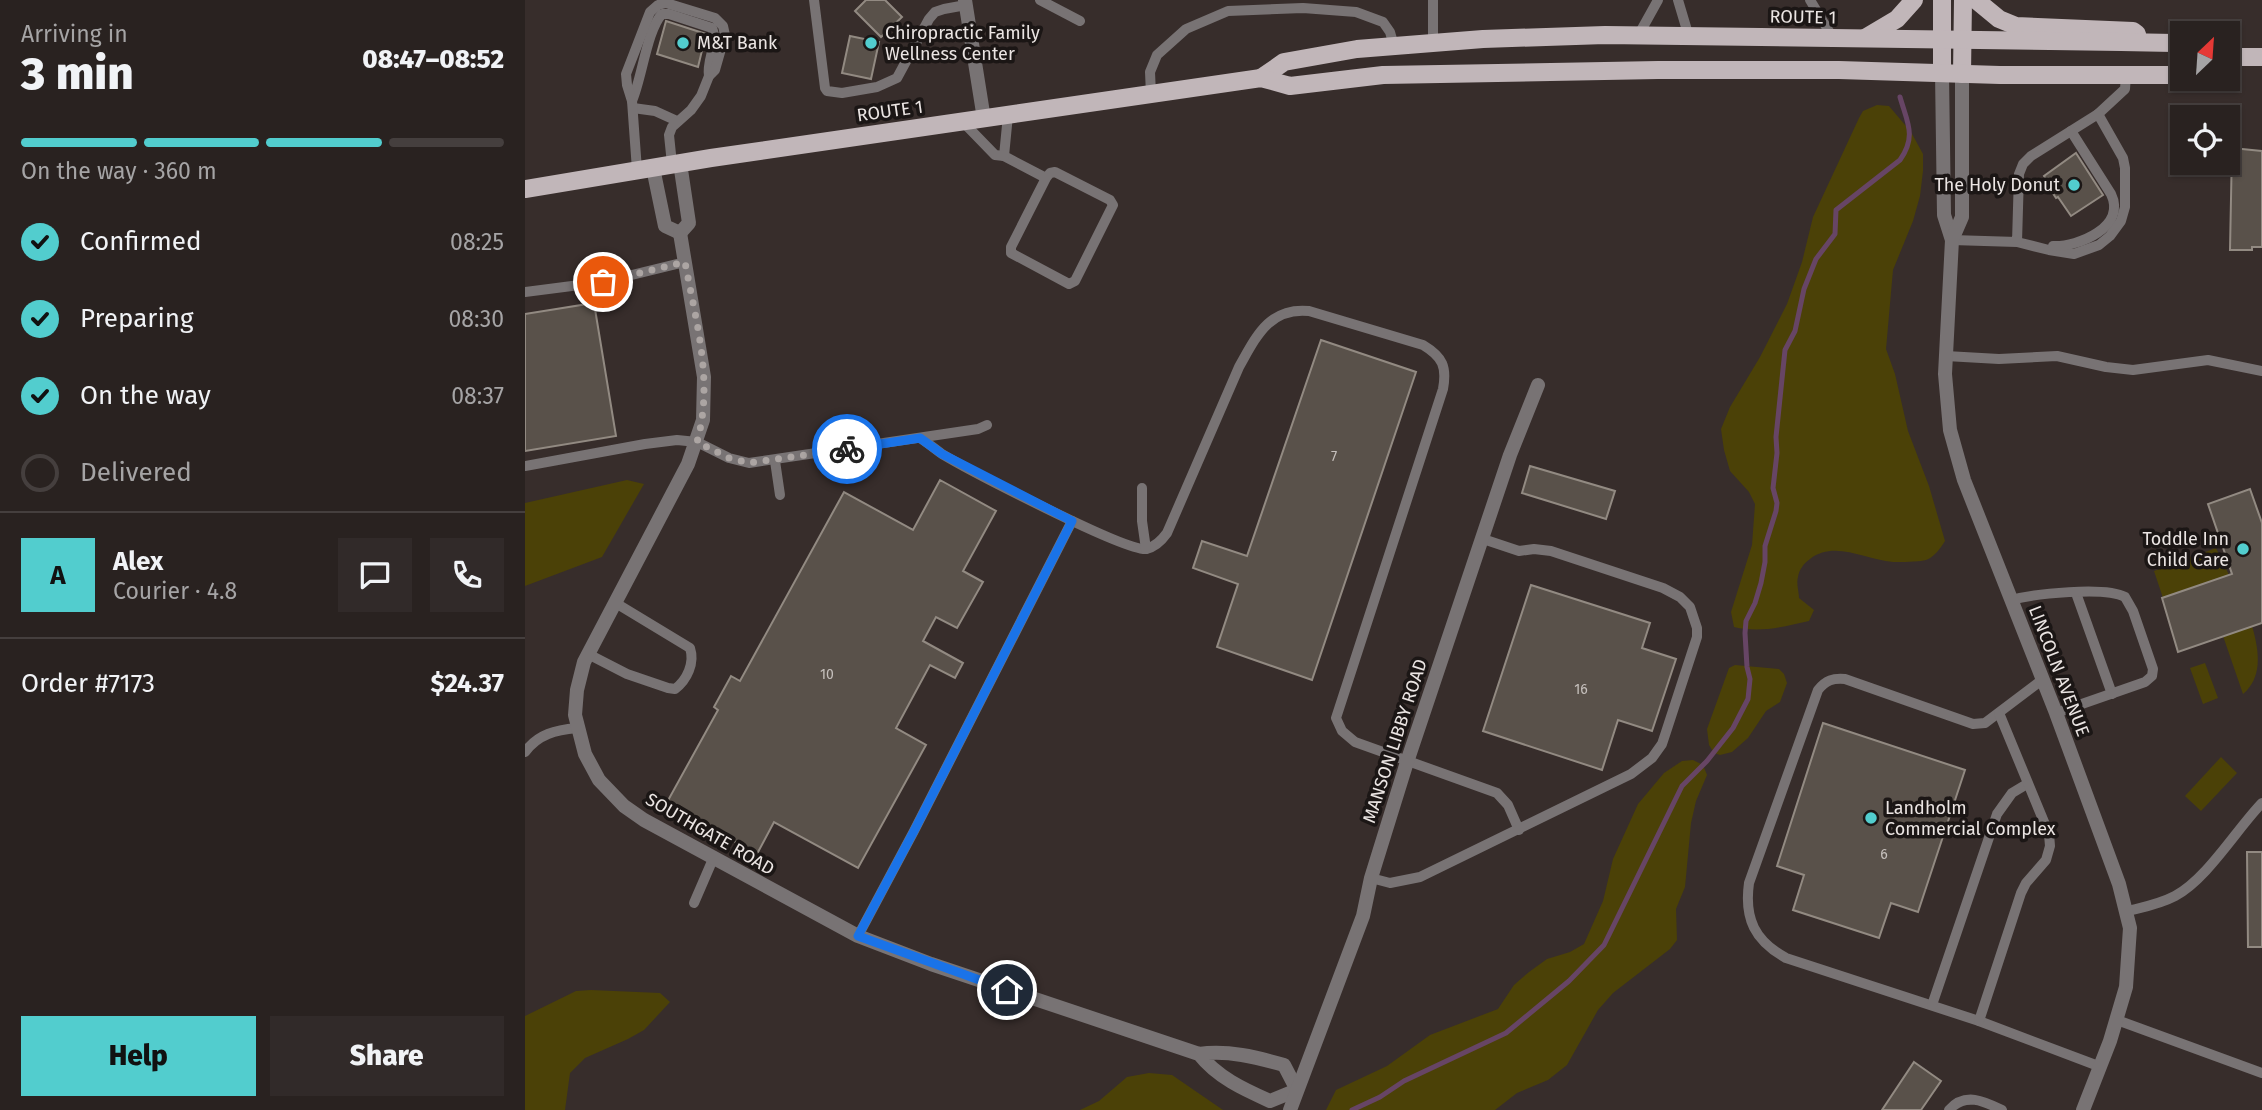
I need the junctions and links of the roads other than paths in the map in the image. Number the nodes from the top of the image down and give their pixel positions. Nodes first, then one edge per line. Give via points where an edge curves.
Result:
1 (814, 0) edge
2 (1039, 0) edge
3 (1433, 0) edge
4 (1658, 0) edge
5 (1678, 0) edge
6 (1810, 0) edge
7 (1914, 0) edge
8 (1942, 0) edge
9 (1962, 0) edge
10 (1976, 0) edge
11 (966, 2) edge
12 (1080, 21) dead end
13 (1638, 36) junction
14 (1689, 37) junction
15 (1833, 38) junction
16 (1864, 39) junction
17 (1942, 40) junction
18 (1963, 41) junction
19 (1433, 42) junction
20 (2148, 43) junction
21 (2170, 43) edge
22 (1394, 46) junction
23 (2240, 57) edge
24 (2262, 57) edge
25 (1942, 73) junction
26 (1962, 74) junction
27 (2126, 75) junction
28 (2170, 75) edge
29 (1261, 78) junction
30 (1151, 94) junction
31 (632, 105) junction
32 (2098, 114) junction
33 (1008, 116) junction
34 (985, 119) junction
35 (677, 121) junction
36 (963, 122) junction
37 (2071, 131) junction
38 (1004, 156) junction
39 (676, 164) junction
40 (645, 169) junction
41 (1046, 178) junction
42 (525, 189) edge
43 (680, 233) junction
44 (1952, 240) junction
45 (2017, 242) junction
46 (2035, 246) junction
47 (685, 262) junction
48 (525, 292) edge
49 (1946, 356) junction
50 (2262, 371) edge
51 (1538, 385) dead end
52 (987, 425) dead end
53 (920, 438) junction
54 (697, 442) junction
55 (775, 461) junction
56 (525, 466) edge
57 (1142, 488) dead end
58 (780, 495) dead end
59 (1072, 521) junction
60 (1483, 539) junction
61 (1146, 549) junction
62 (2076, 593) junction
63 (2011, 600) junction
64 (614, 602) junction
65 (588, 654) junction
66 (2042, 680) junction
67 (2112, 694) junction
68 (1999, 713) junction
69 (2056, 713) junction
70 (577, 728) junction
71 (525, 752) edge
72 (1408, 762) junction
73 (2027, 783) junction
74 (2262, 803) edge
75 (2257, 813) edge
76 (1519, 830) junction
77 (713, 859) junction
78 (1371, 878) junction
79 (694, 903) dead end
80 (2127, 911) junction
81 (858, 936) junction
82 (1932, 1005) junction
83 (2117, 1020) junction
84 (1979, 1021) junction
85 (1199, 1054) junction
86 (2101, 1067) junction
87 (2262, 1073) edge
88 (1297, 1090) junction
89 (1290, 1110) edge
90 (1949, 1110) edge
91 (2002, 1110) edge
92 (2083, 1110) edge

1 - 11 lane via 825,88 842,93 897,78 929,19
2 - 12 lane
3 - 19 lane
4 - 13 lane
5 - 14 lane
6 - 15 lane
7 - 16 main road via 1897,19
8 - 17 main road
9 - 18 main road
10 - 20 main road via 2016,26 2133,31
11 - 34 street
13 - 14 main road, ROUTE 1
13 - 19 main road, ROUTE 1
14 - 15 main road, ROUTE 1
15 - 16 main road, ROUTE 1
16 - 17 main road, ROUTE 1
17 - 18 main road, ROUTE 1
17 - 25 main road
18 - 20 main road, ROUTE 1
18 - 26 main road
19 - 22 main road, ROUTE 1
20 - 21 main road, ROUTE 1
22 - 29 main road, ROUTE 1 via 1284,62
22 - 30 lane via 1383,22 1356,12 1228,10 1186,29 1157,55 1150,72
23 - 24 main road
25 - 26 main road, ROUTE 1
25 - 29 main road, ROUTE 1 via 1433,74 1290,86
25 - 44 street, LINCOLN AVENUE via 1944,215
26 - 27 main road, ROUTE 1
26 - 44 street, LINCOLN AVENUE via 1962,217
27 - 28 main road, ROUTE 1
27 - 32 lane via 2125,89
29 - 30 main road, ROUTE 1
30 - 33 main road, ROUTE 1
31 - 35 lane
31 - 35 lane via 626,74 646,19 658,5 671,4 708,15 719,21 725,35 715,70 691,110
31 - 40 lane
32 - 37 lane
32 - 46 lane via 2123,158 2125,207 2117,229 2099,245 2074,254
33 - 34 main road, ROUTE 1
33 - 38 lane
34 - 36 main road, ROUTE 1
35 - 39 lane via 669,135
36 - 38 lane via 995,155
36 - 39 main road, ROUTE 1
37 - 45 lane via 2031,156 2020,169
37 - 46 lane via 2114,199 2113,212 2102,230 2079,243
38 - 41 lane
39 - 40 main road, ROUTE 1
39 - 43 street, SOUTHGATE ROAD via 689,223
40 - 42 main road, ROUTE 1
40 - 43 street, SOUTHGATE ROAD via 665,226
41 - 41 lane via 1010,250 1069,284 1075,281 1113,205 1055,172
43 - 47 street, SOUTHGATE ROAD
44 - 45 lane
44 - 49 street, LINCOLN AVENUE
45 - 46 lane
47 - 48 lane via 612,280
47 - 54 street, SOUTHGATE ROAD via 705,377 705,408
49 - 50 lane via 2057,356 2133,370 2208,360
49 - 63 street, LINCOLN AVENUE via 1947,411 1956,455
51 - 60 street, MANSON LIBBY ROAD
52 - 53 lane
53 - 55 lane
53 - 59 lane
54 - 55 lane via 738,461
54 - 56 lane via 645,444
54 - 64 street, SOUTHGATE ROAD
55 - 58 lane
57 - 61 lane
59 - 61 lane
59 - 81 lane
60 - 72 street, MANSON LIBBY ROAD
60 - 76 lane via 1519,551 1551,551 1663,588 1686,602 1697,628 1662,744 1652,758 1616,782
61 - 72 lane via 1167,533 1239,367 1253,341 1274,318 1295,310 1309,311 1433,351 1446,372 1443,389 1336,714 1342,731 1355,741
62 - 63 lane
62 - 67 lane
62 - 67 lane via 2119,594 2133,611 2153,673 2145,682
63 - 66 street, LINCOLN AVENUE
64 - 65 street, SOUTHGATE ROAD
64 - 65 lane via 690,648 688,673 681,685 668,688
65 - 70 street, SOUTHGATE ROAD via 576,698
66 - 68 lane
66 - 69 street, LINCOLN AVENUE
67 - 69 lane
68 - 73 lane
68 - 82 lane via 1985,723 1973,723 1845,679 1828,680 1818,690 1749,883 1753,925 1759,939 1773,951
69 - 80 street, LINCOLN AVENUE
70 - 71 lane via 549,733
70 - 77 street, SOUTHGATE ROAD via 593,771 616,799
72 - 76 lane via 1497,793
72 - 78 street, MANSON LIBBY ROAD
73 - 82 lane via 2012,793 1997,814
73 - 84 lane via 2050,846 2046,860 2021,893
74 - 75 lane
75 - 80 lane via 2188,887 2161,902
76 - 78 lane via 1420,877 1390,883
77 - 79 lane
77 - 81 street, SOUTHGATE ROAD
78 - 88 street, MANSON LIBBY ROAD via 1363,916
80 - 83 street, LINCOLN AVENUE via 2129,972
81 - 85 street, SOUTHGATE ROAD
82 - 84 lane
83 - 86 street, LINCOLN AVENUE
83 - 87 lane
84 - 86 lane
85 - 88 street, SOUTHGATE ROAD via 1216,1051 1284,1065
85 - 88 street, SOUTHGATE ROAD via 1211,1069 1270,1101
86 - 92 street, LINCOLN AVENUE
88 - 89 street, MANSON LIBBY ROAD
90 - 91 lane via 1973,1098

